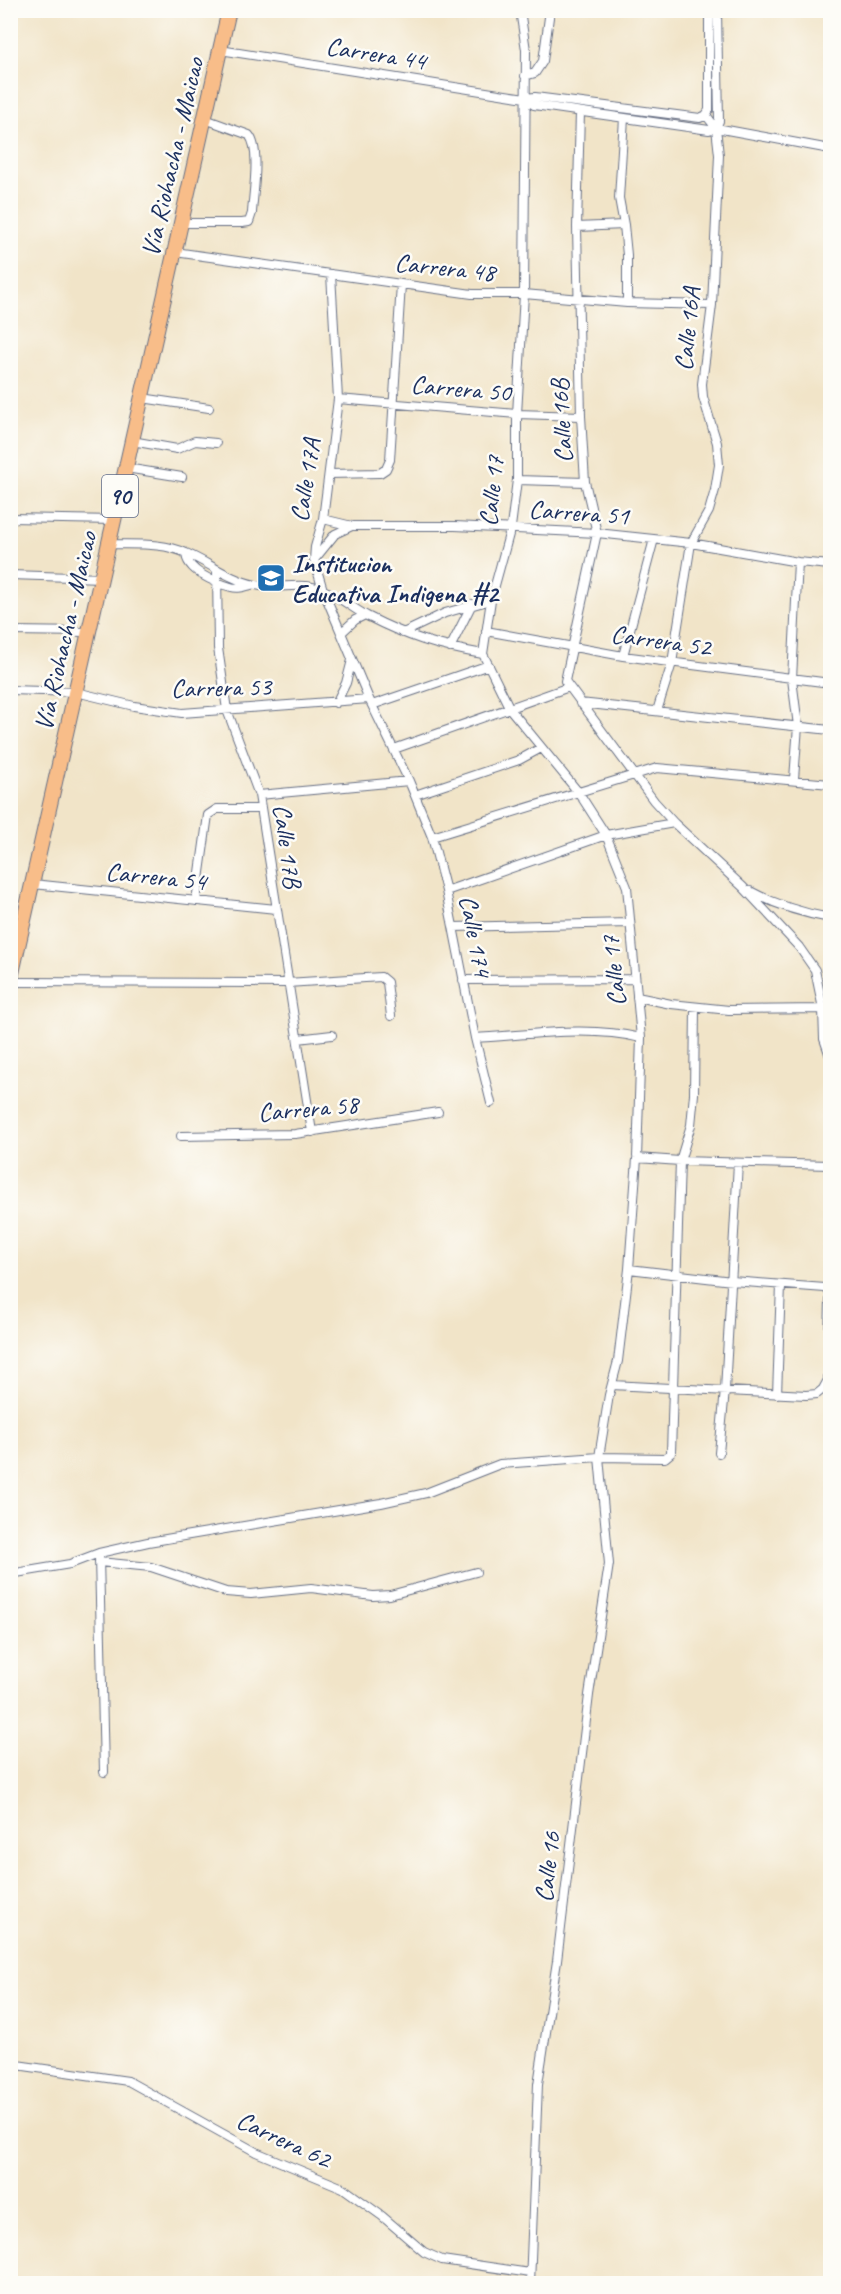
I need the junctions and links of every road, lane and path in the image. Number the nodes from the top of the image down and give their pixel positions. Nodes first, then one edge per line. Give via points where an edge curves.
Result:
1 (229, 10) edge
2 (520, 10) edge
3 (550, 10) edge
4 (709, 10) edge
5 (717, 10) edge
6 (220, 50) junction
7 (525, 76) junction
8 (525, 98) junction
9 (580, 112) junction
10 (706, 115) junction
11 (624, 118) junction
12 (205, 119) junction
13 (716, 128) junction
14 (831, 149) edge
15 (182, 223) junction
16 (624, 225) junction
17 (577, 226) junction
18 (175, 252) junction
19 (331, 274) junction
20 (401, 284) junction
21 (524, 294) junction
22 (578, 299) junction
23 (627, 303) junction
24 (712, 305) junction
25 (142, 398) junction
26 (338, 399) junction
27 (392, 403) junction
28 (209, 408) dead end
29 (517, 414) junction
30 (581, 416) junction
31 (132, 441) junction
32 (216, 443) dead end
33 (126, 468) junction
34 (329, 474) junction
35 (182, 477) dead end
36 (517, 480) junction
37 (585, 482) junction
38 (10, 518) edge
39 (323, 519) junction
40 (115, 520) junction
41 (351, 526) junction
42 (511, 527) junction
43 (597, 534) junction
44 (654, 539) junction
45 (691, 543) junction
46 (109, 544) junction
47 (186, 553) junction
48 (314, 560) junction
49 (798, 562) junction
50 (831, 566) edge
51 (217, 571) junction
52 (10, 576) edge
53 (102, 578) junction
54 (216, 581) junction
55 (252, 585) junction
56 (323, 590) junction
57 (492, 600) junction
58 (472, 604) junction
59 (365, 615) junction
60 (10, 631) edge
61 (486, 631) junction
62 (89, 632) junction
63 (341, 633) junction
64 (403, 633) junction
65 (450, 648) junction
66 (572, 648) junction
67 (483, 654) junction
68 (623, 656) junction
69 (352, 660) junction
70 (672, 663) junction
71 (489, 665) junction
72 (792, 679) junction
73 (831, 683) edge
74 (567, 684) junction
75 (10, 690) edge
76 (76, 692) junction
77 (370, 702) junction
78 (336, 703) junction
79 (580, 703) junction
80 (510, 709) junction
81 (227, 710) junction
82 (657, 711) junction
83 (798, 726) junction
84 (831, 730) edge
85 (541, 748) junction
86 (394, 749) junction
87 (633, 774) junction
88 (794, 779) junction
89 (409, 781) junction
90 (831, 784) edge
91 (579, 793) junction
92 (259, 795) junction
93 (415, 795) junction
94 (261, 809) junction
95 (674, 823) junction
96 (606, 835) junction
97 (432, 837) junction
98 (33, 884) junction
99 (743, 887) junction
100 (446, 891) junction
101 (196, 901) junction
102 (276, 909) junction
103 (831, 918) edge
104 (629, 923) junction
105 (453, 927) junction
106 (635, 979) junction
107 (463, 980) junction
108 (10, 982) edge
109 (287, 983) junction
110 (637, 997) junction
111 (695, 1007) junction
112 (823, 1009) junction
113 (391, 1016) dead end
114 (332, 1035) dead end
115 (475, 1038) junction
116 (641, 1038) junction
117 (298, 1039) junction
118 (831, 1056) edge
119 (491, 1103) dead end
120 (438, 1112) dead end
121 (312, 1132) junction
122 (180, 1136) dead end
123 (637, 1158) junction
124 (680, 1161) junction
125 (738, 1163) junction
126 (831, 1165) edge
127 (629, 1269) junction
128 (678, 1274) junction
129 (732, 1281) junction
130 (782, 1285) junction
131 (831, 1297) edge
132 (612, 1385) junction
133 (673, 1388) junction
134 (725, 1390) junction
135 (777, 1394) junction
136 (719, 1453) dead end
137 (599, 1457) junction
138 (99, 1553) junction
139 (99, 1562) junction
140 (476, 1572) dead end
141 (10, 1574) edge
142 (104, 1772) dead end
143 (10, 2064) edge
144 (530, 2273) junction
145 (530, 2283) edge

1 - 6 highway, Vía Riohacha - Maicao / 90
2 - 7 street, Calle 17
3 - 7 street via 543,61 535,73
4 - 10 street
5 - 13 street
6 - 8 street, Carrera 44
6 - 12 highway, Vía Riohacha - Maicao / 90
7 - 8 street, Calle 17
8 - 9 street, Carrera 44 via 534,105
8 - 10 street, Carrera 44 via 700,118
8 - 21 street, Calle 17
9 - 11 street, Carrera 44
9 - 17 street, Calle 16B
10 - 13 street
11 - 13 street, Carrera 44
11 - 16 street via 618,178
12 - 15 highway, Vía Riohacha - Maicao / 90
12 - 15 street via 249,135 254,141 252,213 249,222 242,223
13 - 14 street, Carrera 44
13 - 24 street, Calle 16A via 719,154
15 - 18 highway, Vía Riohacha - Maicao / 90
16 - 17 street
16 - 23 street
17 - 22 street, Calle 16B
18 - 19 street, Carrera 48
18 - 25 highway, Vía Riohacha - Maicao / 90
19 - 20 street, Carrera 48
19 - 26 street, Calle 17A
20 - 21 street, Carrera 48 via 472,294
20 - 27 street
21 - 22 street, Carrera 48
21 - 29 street, Calle 17
22 - 23 street, Carrera 48
22 - 30 street, Calle 16B
23 - 24 street, Carrera 48
24 - 45 street, Calle 16A via 702,384 719,465 710,511
25 - 28 street
25 - 31 highway, Vía Riohacha - Maicao / 90
26 - 27 street, Carrera 50
26 - 34 street, Calle 17A
27 - 29 street, Carrera 50
27 - 34 street via 390,460 386,470
29 - 30 street, Carrera 50
29 - 36 street, Calle 17
30 - 37 street, Calle 16B
31 - 32 street via 177,449 195,441
31 - 33 highway, Vía Riohacha - Maicao / 90
33 - 35 street
33 - 40 highway, Vía Riohacha - Maicao / 90
34 - 39 street, Calle 17A
36 - 37 street
36 - 42 street, Calle 17
37 - 43 street, Calle 16B
38 - 40 street
39 - 41 street, Carrera 51
39 - 48 street, Calle 17A
40 - 46 highway, Vía Riohacha - Maicao / 90
41 - 42 street, Carrera 51
41 - 48 street via 335,534
42 - 43 street, Carrera 51
42 - 57 street, Calle 17
43 - 44 street, Carrera 51
43 - 66 street, Calle 16B
44 - 45 street, Carrera 51
44 - 68 street
45 - 49 street, Carrera 51
45 - 70 street
46 - 47 street via 162,546
46 - 53 highway, Vía Riohacha - Maicao / 90
47 - 51 street
47 - 54 street via 191,567
48 - 56 street, Calle 17A
49 - 50 street, Carrera 51
49 - 72 street
51 - 54 street, Calle 17B
51 - 55 street
52 - 53 street
53 - 62 highway, Vía Riohacha - Maicao / 90
54 - 55 street via 232,587
54 - 81 street, Calle 17B via 218,648
55 - 56 street
56 - 59 street
56 - 63 street, Calle 17A
57 - 58 street
57 - 61 street, Calle 17
58 - 64 street
58 - 65 street
59 - 63 street
59 - 64 street
60 - 62 street
61 - 66 street, Carrera 52
61 - 67 street, Calle 17
62 - 76 highway, Vía Riohacha - Maicao / 90
63 - 69 street, Calle 17A
64 - 65 street
65 - 67 street
66 - 68 street, Carrera 52
66 - 74 street, Calle 16B
67 - 71 street, Calle 17
68 - 70 street, Carrera 52
69 - 77 street, Calle 17A
69 - 78 street
70 - 72 street, Carrera 52
70 - 82 street
71 - 77 street, Carrera 53
71 - 80 street, Calle 17
72 - 73 street, Carrera 52
72 - 83 street
74 - 79 street
74 - 80 street
75 - 76 street, Carrera 53
76 - 81 street, Carrera 53 via 182,713
76 - 98 highway, Vía Riohacha - Maicao / 90
77 - 78 street, Carrera 53
77 - 86 street, Calle 17A
78 - 81 street, Carrera 53
79 - 82 street
79 - 87 street
80 - 85 street, Calle 17
80 - 86 street
81 - 92 street, Calle 17B
82 - 83 street
83 - 84 street
83 - 88 street
85 - 91 street, Calle 17
85 - 93 street via 519,760
86 - 89 street, Calle 17A
87 - 88 street via 657,768
87 - 91 street
87 - 95 street
88 - 90 street
89 - 92 street
89 - 93 street, Calle 174
91 - 96 street, Calle 17
91 - 97 street
92 - 94 street, Calle 17B
93 - 97 street, Calle 174
94 - 101 street via 217,809 208,814
94 - 102 street, Calle 17B
95 - 96 street
95 - 99 street
96 - 100 street
96 - 104 street, Calle 17 via 627,887
97 - 100 street, Calle 174
98 - 101 street, Carrera 54
98 - 108 highway, Vía Riohacha - Maicao / 90
99 - 103 street via 771,902
99 - 112 street via 815,970
100 - 105 street, Calle 174
101 - 102 street, Carrera 54
102 - 109 street, Calle 17B
104 - 105 street
104 - 106 street, Calle 17
105 - 107 street, Calle 174
106 - 107 street
106 - 110 street, Calle 17
107 - 115 street, Calle 174
108 - 109 street
109 - 113 street via 381,977 387,982
109 - 117 street, Calle 17B
110 - 111 street
110 - 116 street, Calle 17
111 - 112 street
111 - 124 street via 691,1125
112 - 118 street via 824,1039
114 - 117 street
115 - 116 street via 562,1032 621,1033
115 - 119 street, Calle 174
116 - 123 street, Calle 17
117 - 121 street, Calle 17B
120 - 121 street, Carrera 58
121 - 122 street, Carrera 58
123 - 124 street
123 - 127 street, Calle 17
124 - 125 street
124 - 128 street
125 - 126 street
125 - 129 street
127 - 128 street
127 - 132 street, Calle 16 via 620,1353
128 - 129 street
128 - 133 street
129 - 130 street
129 - 134 street
130 - 131 street via 825,1288
130 - 135 street
131 - 135 street via 828,1380 824,1389 817,1394
132 - 133 street
132 - 137 street, Calle 16
133 - 134 street
133 - 137 street via 671,1453 665,1458
134 - 135 street
134 - 136 street
137 - 138 street via 500,1464 426,1492 381,1503
137 - 144 street, Calle 16 via 609,1564 538,2084
138 - 139 street
138 - 141 street via 70,1564
139 - 140 street via 152,1567 226,1592 251,1594 311,1588 390,1595
139 - 142 street
143 - 144 street, Carrera 62 via 128,2081 256,2152 343,2188 424,2252 442,2260
144 - 145 street, Calle 16

